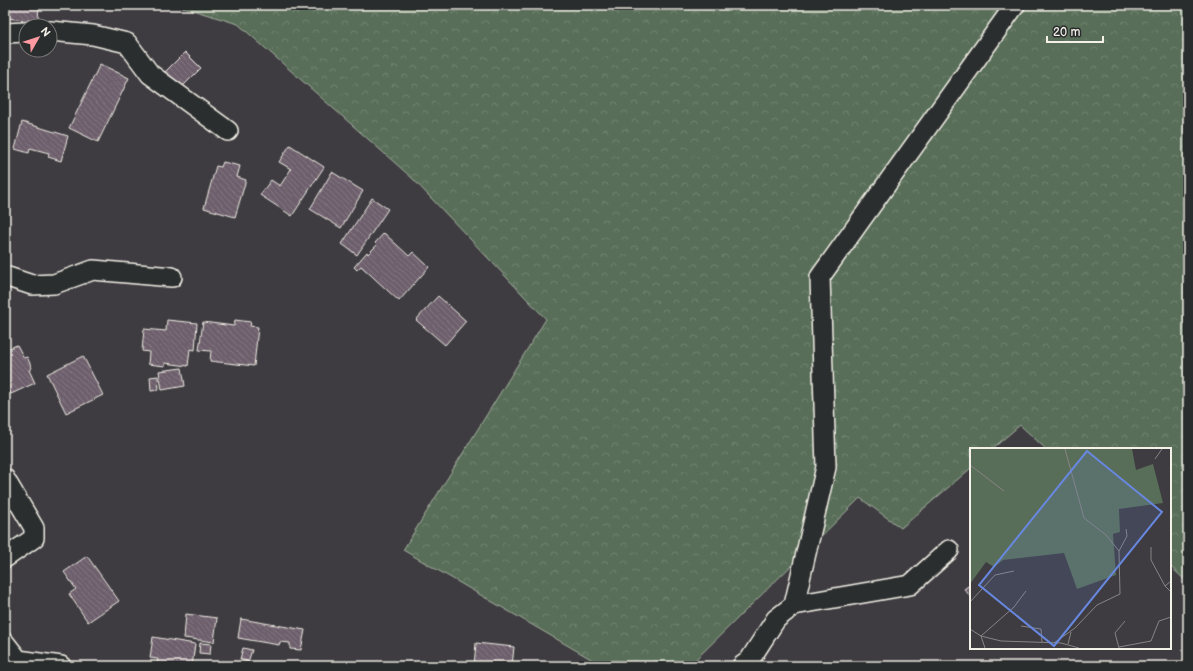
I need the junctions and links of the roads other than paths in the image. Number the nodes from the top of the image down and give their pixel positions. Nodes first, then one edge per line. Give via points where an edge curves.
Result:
1 (1015, 5) edge
2 (18, 32) edge
3 (5, 33) edge
4 (58, 33) edge
5 (228, 131) dead end
6 (5, 276) edge
7 (172, 277) dead end
8 (5, 479) edge
9 (949, 550) dead end
10 (5, 558) edge
11 (794, 605) junction
12 (5, 643) edge
13 (20, 663) edge
14 (62, 666) edge
15 (742, 666) edge

1 - 11 street via 820,277 826,467
2 - 3 street
4 - 5 street via 93,35 127,43 150,74
6 - 7 street via 32,285 54,284 93,270
8 - 10 street via 34,528 34,538
9 - 11 street via 910,585
11 - 15 street via 776,619 749,661
12 - 13 street
13 - 14 street

